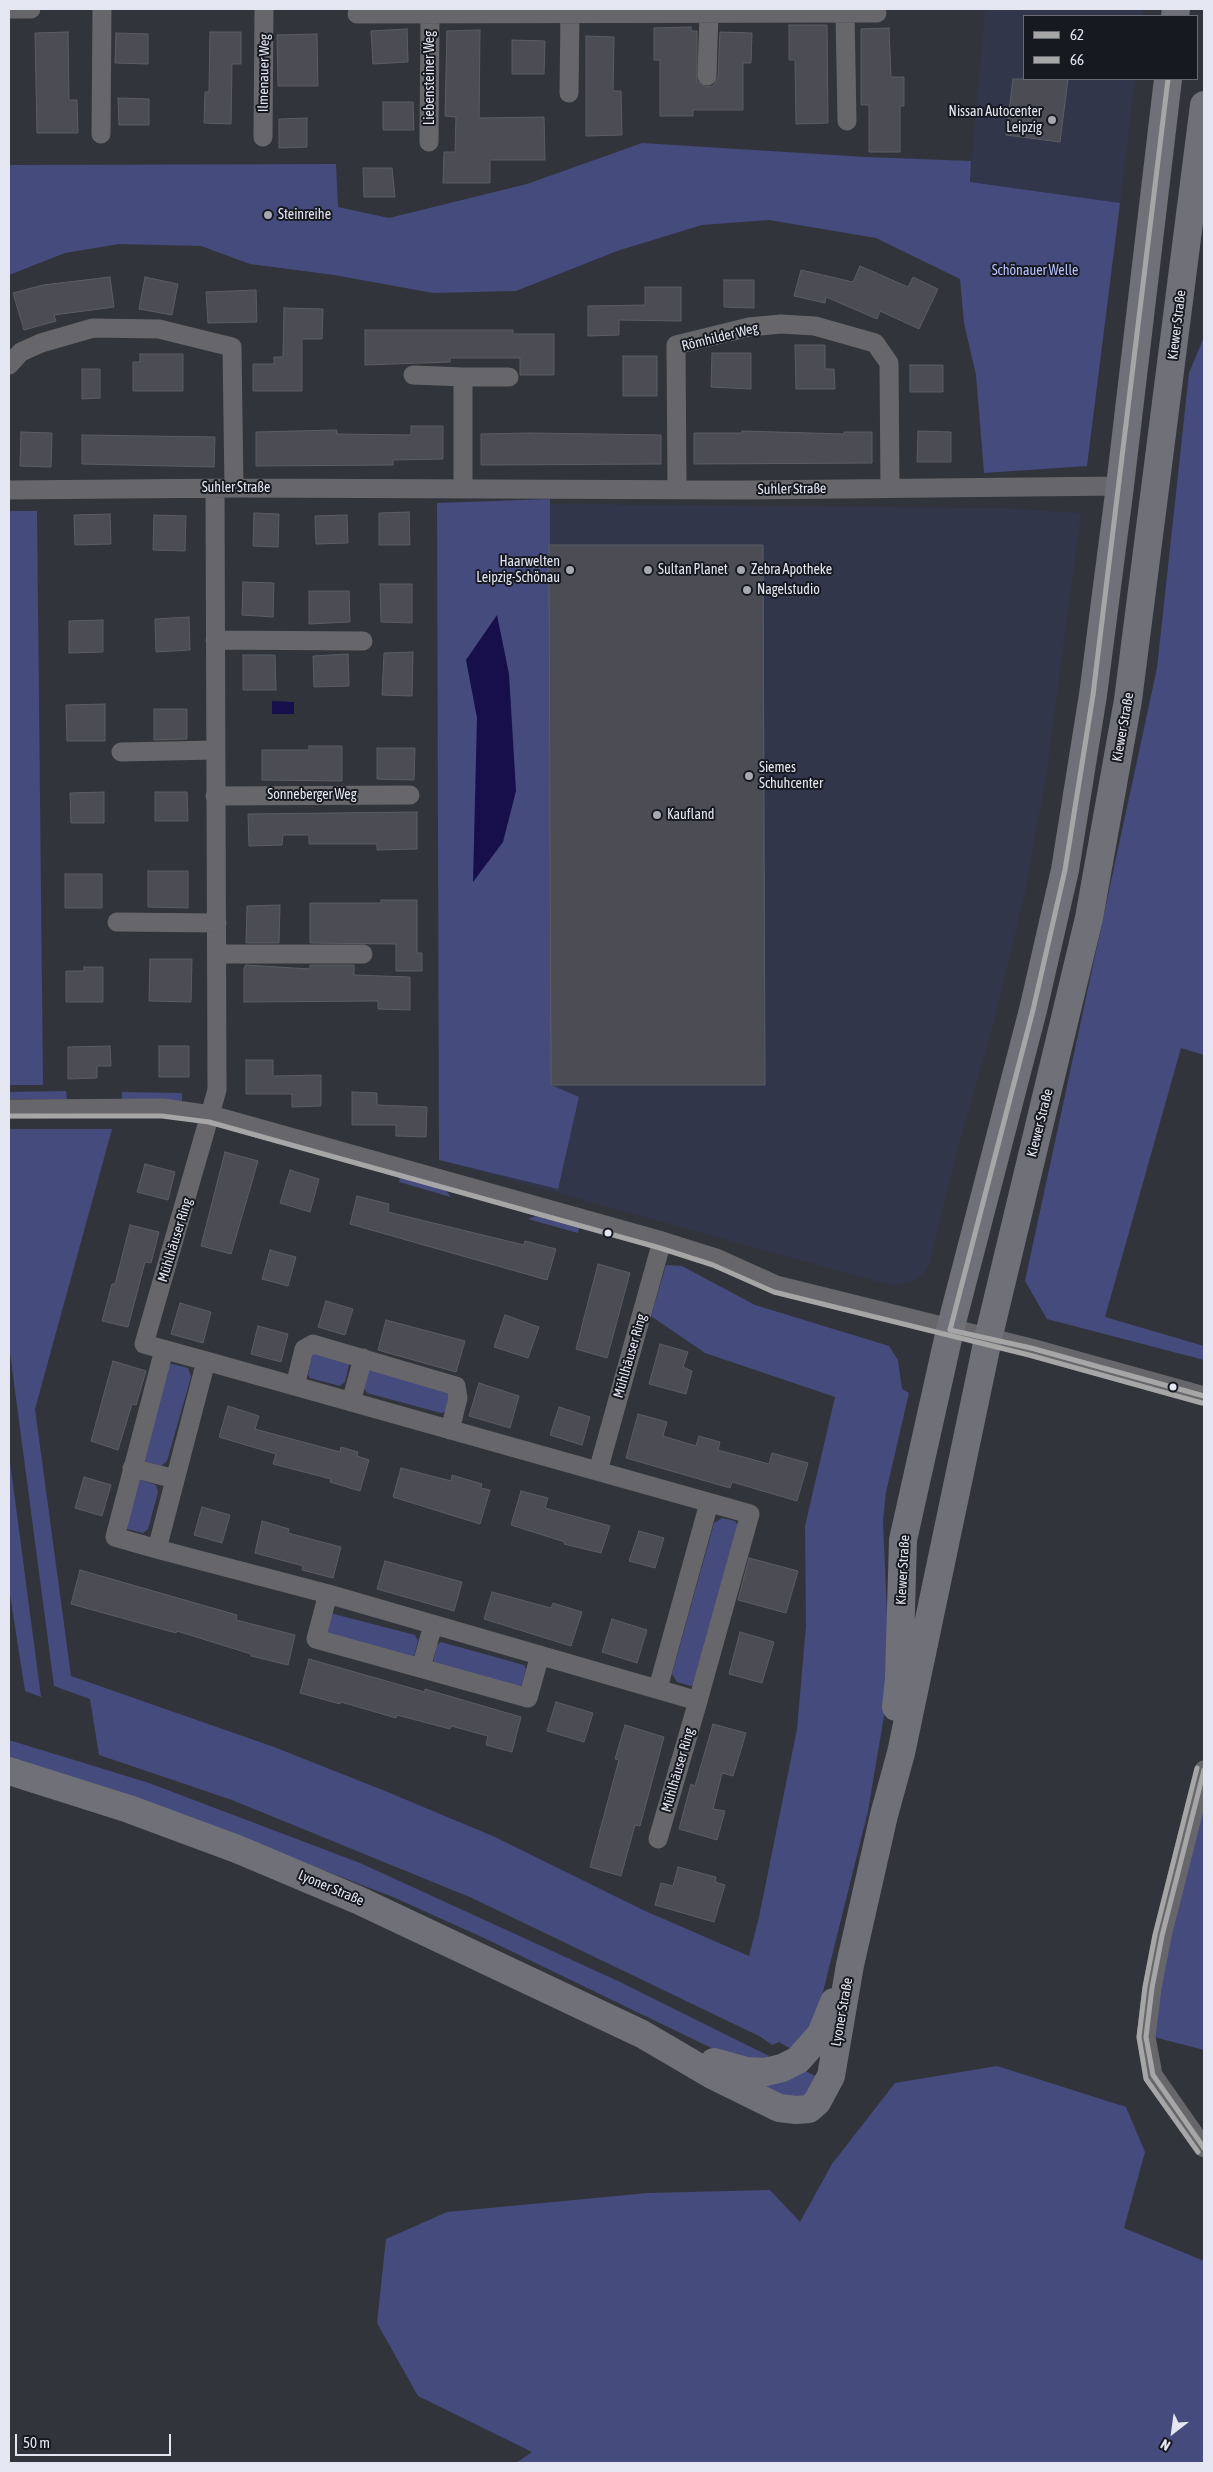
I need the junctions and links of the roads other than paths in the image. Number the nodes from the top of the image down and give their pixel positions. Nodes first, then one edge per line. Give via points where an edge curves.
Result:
1 (9, 9) edge
2 (14, 9) edge
3 (30, 9) edge
4 (102, 9) edge
5 (264, 9) edge
6 (544, 10) edge
7 (785, 10) edge
8 (570, 12) junction
9 (845, 12) junction
10 (709, 13) junction
11 (877, 13) dead end
12 (357, 14) dead end
13 (430, 14) junction
14 (706, 76) dead end
15 (1168, 80) edge
16 (569, 93) dead end
17 (1204, 105) edge
18 (847, 121) dead end
19 (101, 134) dead end
20 (263, 137) dead end
21 (429, 142) dead end
22 (9, 364) edge
23 (413, 375) dead end
24 (463, 376) junction
25 (509, 377) dead end
26 (1120, 486) junction
27 (214, 488) junction
28 (234, 488) junction
29 (890, 488) junction
30 (463, 489) junction
31 (677, 489) junction
32 (9, 490) edge
33 (215, 640) junction
34 (363, 641) dead end
35 (215, 750) junction
36 (121, 752) dead end
37 (410, 795) dead end
38 (215, 796) junction
39 (117, 922) dead end
40 (217, 923) junction
41 (217, 954) junction
42 (363, 954) dead end
43 (9, 1109) edge
44 (211, 1115) junction
45 (662, 1241) junction
46 (950, 1330) junction
47 (988, 1339) junction
48 (164, 1350) junction
49 (363, 1358) junction
50 (206, 1361) junction
51 (294, 1386) junction
52 (1204, 1396) edge
53 (351, 1402) junction
54 (450, 1430) junction
55 (132, 1468) junction
56 (598, 1471) junction
57 (175, 1479) junction
58 (709, 1503) junction
59 (158, 1549) junction
60 (328, 1594) junction
61 (433, 1625) junction
62 (540, 1655) junction
63 (421, 1668) junction
64 (658, 1688) junction
65 (698, 1701) junction
66 (9, 1770) edge
67 (1204, 1770) edge
68 (884, 1815) junction
69 (658, 1839) dead end
70 (850, 1965) junction
71 (642, 2034) junction
72 (1204, 2148) edge

1 - 2 street
2 - 3 street
4 - 19 street
5 - 20 street, Ilmenauer Weg
6 - 8 street, Liebensteiner Weg
6 - 13 street, Liebensteiner Weg
7 - 9 street, Liebensteiner Weg
7 - 10 street, Liebensteiner Weg
8 - 10 street, Liebensteiner Weg
8 - 16 street
9 - 11 street, Liebensteiner Weg
9 - 18 street
10 - 14 street
12 - 13 street, Liebensteiner Weg
13 - 21 street, Liebensteiner Weg
15 - 26 main road, Kiewer Straße
17 - 47 main road, Kiewer Straße via 1128,700 1089,918
22 - 28 street via 21,352 41,343 93,328 160,329 232,347
23 - 24 street
24 - 25 street
24 - 30 street
26 - 29 street, Suhler Straße
26 - 46 main road, Kiewer Straße via 1093,695 1065,870 1033,1010
27 - 28 street, Suhler Straße
27 - 32 street, Suhler Straße
27 - 33 street
28 - 30 street, Suhler Straße
29 - 31 street, Suhler Straße
29 - 31 street, Römhilder Weg via 889,363 875,343 815,326 781,324 749,327 676,345
30 - 31 street, Suhler Straße
33 - 34 street
33 - 35 street
35 - 36 street
35 - 38 street
37 - 38 street, Sonneberger Weg
38 - 40 street
39 - 40 street
40 - 41 street
41 - 42 street
41 - 44 street via 217,1090
43 - 44 street via 163,1108
44 - 45 street
44 - 48 street, Mühlhäuser Ring via 144,1344
45 - 46 street via 716,1258 776,1285
45 - 56 street, Mühlhäuser Ring
46 - 47 street
46 - 68 main road, Kiewer Straße via 903,1540 899,1680
47 - 52 street
47 - 68 main road, Kiewer Straße via 901,1753
48 - 50 street, Mühlhäuser Ring
48 - 55 street
49 - 51 street via 313,1344 304,1349
49 - 53 street
49 - 54 street via 456,1386 458,1398
50 - 51 street, Mühlhäuser Ring
50 - 57 street
51 - 53 street, Mühlhäuser Ring
53 - 54 street, Mühlhäuser Ring
54 - 56 street, Mühlhäuser Ring
55 - 57 street
55 - 59 street via 115,1537
56 - 58 street, Mühlhäuser Ring
57 - 59 street
58 - 64 street
58 - 65 street, Mühlhäuser Ring via 750,1514
59 - 60 street
60 - 61 street
60 - 63 street via 316,1639
61 - 62 street
61 - 63 street
62 - 63 street via 528,1698
62 - 64 street
64 - 65 street
65 - 69 street, Mühlhäuser Ring
66 - 71 main road, Lyoner Straße via 237,1848 460,1946
67 - 72 street via 1162,1936 1146,2037 1154,2075
68 - 70 main road, Kiewer Straße
70 - 71 main road, Lyoner Straße via 821,2034 798,2060 782,2068 765,2072 746,2071
70 - 71 main road, Lyoner Straße via 832,2076 809,2109 779,2108 712,2075

